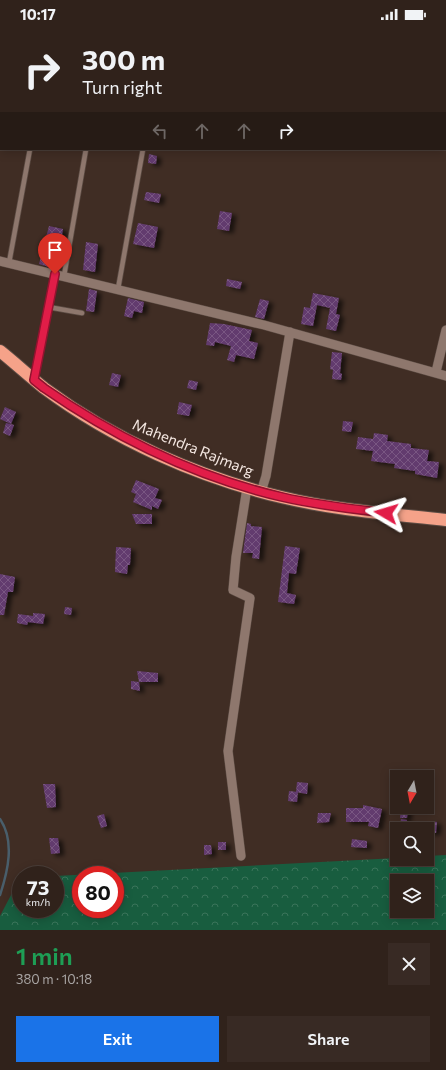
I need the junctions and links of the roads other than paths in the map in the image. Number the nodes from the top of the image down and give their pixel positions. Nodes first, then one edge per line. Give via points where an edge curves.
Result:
1 (30, 150) edge
2 (86, 150) edge
3 (143, 150) edge
4 (5, 262) edge
5 (59, 275) junction
6 (118, 288) junction
7 (48, 307) junction
8 (82, 313) dead end
9 (446, 330) edge
10 (290, 332) junction
11 (0, 351) edge
12 (436, 372) junction
13 (446, 376) edge
14 (34, 380) junction
15 (247, 488) junction
16 (262, 492) junction
17 (446, 520) edge
18 (240, 856) dead end

1 - 4 lane
2 - 5 lane
3 - 6 lane
4 - 5 street
5 - 6 street
5 - 7 lane
6 - 10 street
7 - 8 lane
7 - 14 lane
9 - 12 street
10 - 12 street
10 - 16 street
11 - 14 highway, Mahendra Rajmarg
12 - 13 street
14 - 15 highway, Mahendra Rajmarg via 65,402 136,443 228,483
15 - 16 highway, Mahendra Rajmarg
15 - 18 street via 233,590 250,598 228,751
16 - 17 highway, Mahendra Rajmarg via 330,506

